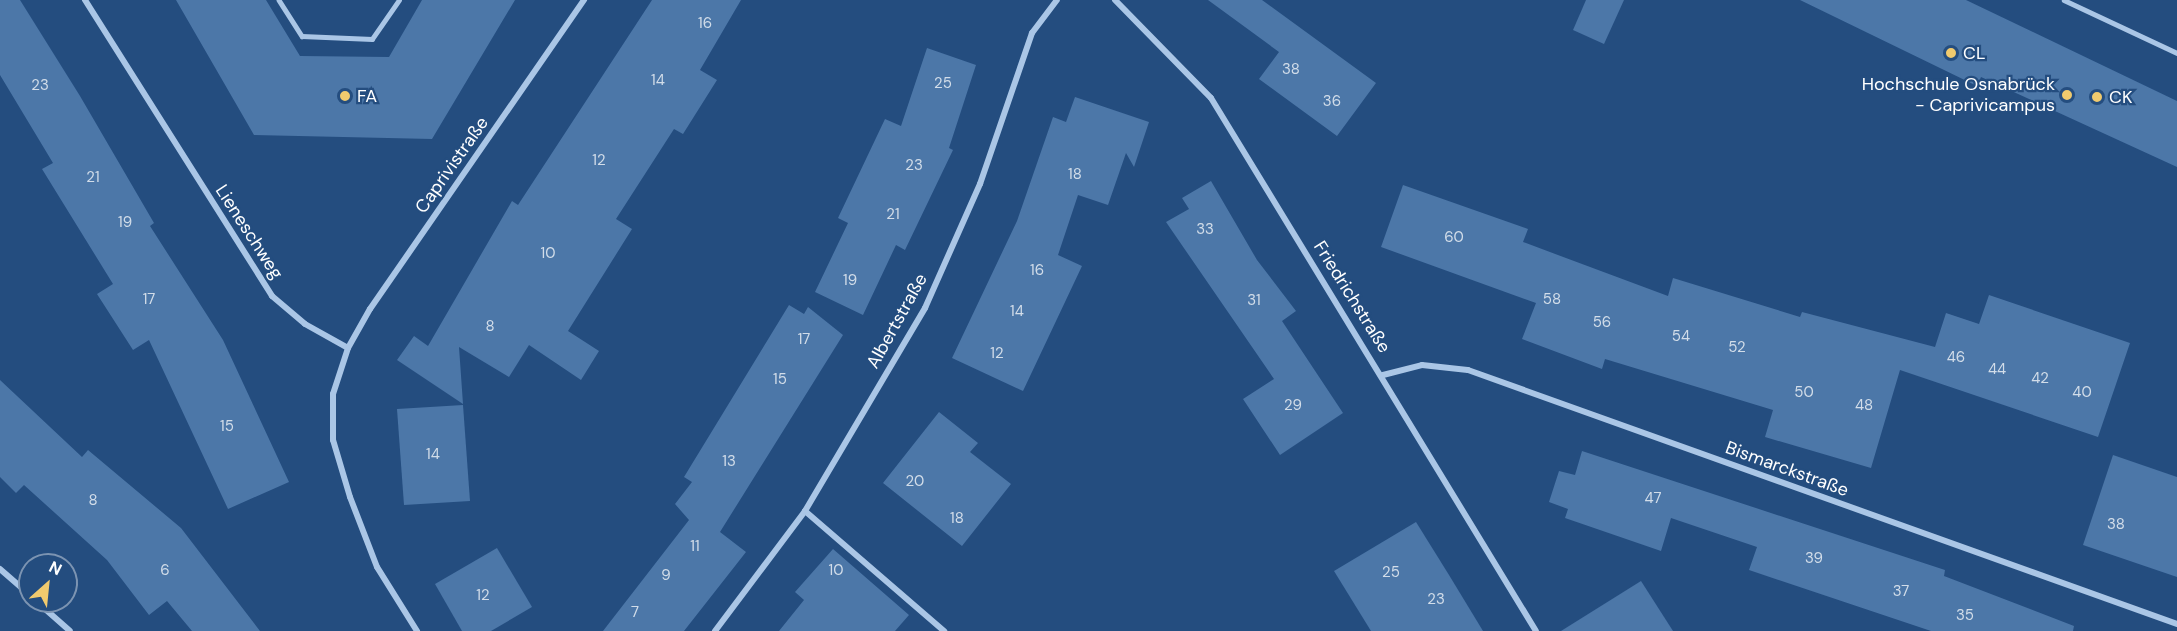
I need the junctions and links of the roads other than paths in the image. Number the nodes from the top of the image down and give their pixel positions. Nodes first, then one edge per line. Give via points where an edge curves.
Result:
1 (85, 0) edge
2 (279, 0) edge
3 (399, 0) edge
4 (584, 0) edge
5 (1057, 0) edge
6 (1115, 0) edge
7 (2064, 0) edge
8 (2177, 53) edge
9 (348, 348) junction
10 (1383, 375) junction
11 (805, 511) junction
12 (0, 569) edge
13 (18, 585) edge
14 (50, 613) edge
15 (2177, 624) edge
16 (70, 631) edge
17 (417, 631) edge
18 (715, 631) edge
19 (944, 631) edge
20 (1536, 631) edge

1 - 9 street, Lieneschweg via 272,296 305,324
2 - 3 lane via 302,36 372,39
4 - 9 street, Caprivistraße
5 - 11 street, Albertstraße via 1032,33 980,184 925,308
6 - 10 street, Friedrichstraße via 1211,98
7 - 8 lane
9 - 17 street via 333,394 333,440 377,567
10 - 15 street, Bismarckstraße via 1422,365 1468,370
10 - 20 street, Friedrichstraße
11 - 18 street, Albertstraße
11 - 19 street
12 - 13 street
14 - 16 street

